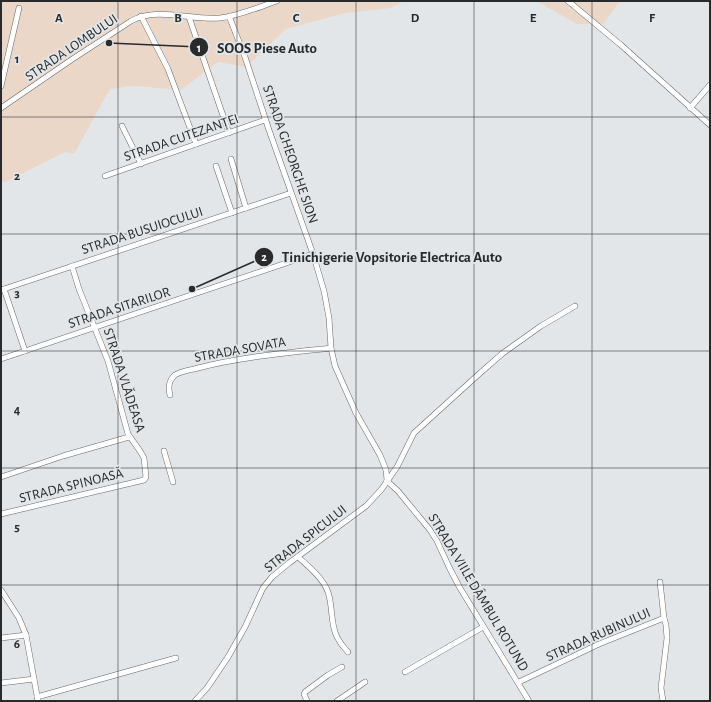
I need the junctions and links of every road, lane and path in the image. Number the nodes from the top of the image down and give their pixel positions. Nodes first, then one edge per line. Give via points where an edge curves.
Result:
1 (277, 1) edge
2 (568, 1) edge
3 (19, 8) dead end
4 (141, 16) junction
5 (229, 16) junction
6 (189, 17) junction
7 (710, 85) edge
8 (1, 86) edge
9 (1, 108) edge
10 (690, 108) junction
11 (265, 120) junction
12 (122, 126) dead end
13 (710, 126) edge
14 (229, 133) junction
15 (196, 144) junction
16 (231, 159) dead end
17 (140, 164) junction
18 (216, 166) dead end
19 (105, 176) dead end
20 (291, 193) junction
21 (246, 208) junction
22 (232, 213) junction
23 (313, 254) junction
24 (72, 266) junction
25 (2, 290) edge
26 (575, 306) dead end
27 (95, 327) junction
28 (331, 348) junction
29 (25, 351) junction
30 (1, 359) edge
31 (170, 395) dead end
32 (129, 437) junction
33 (164, 451) dead end
34 (1, 477) edge
35 (146, 478) joint
36 (387, 481) junction
37 (173, 482) dead end
38 (1, 514) edge
39 (298, 557) junction
40 (660, 582) dead end
41 (1, 590) edge
42 (664, 618) junction
43 (483, 627) junction
44 (26, 635) junction
45 (1, 638) edge
46 (348, 652) dead end
47 (176, 658) dead end
48 (342, 667) dead end
49 (406, 672) dead end
50 (34, 679) junction
51 (365, 682) dead end
52 (519, 682) junction
53 (1, 683) edge
54 (38, 699) edge
55 (195, 701) edge
56 (307, 701) edge
57 (337, 701) edge
58 (529, 701) edge
59 (663, 701) edge

1 - 5 street, STRADA LOMBULUI
2 - 10 street
3 - 8 street
4 - 6 street, STRADA LOMBULUI via 156,14
4 - 9 street, STRADA LOMBULUI
4 - 15 street via 168,69
5 - 6 street, STRADA LOMBULUI
5 - 11 street, STRADA GHEORGHE SION
6 - 14 street
7 - 10 street
10 - 13 street
11 - 14 street, STRADA CUTEZANȚEI
11 - 20 street, STRADA GHEORGHE SION
12 - 17 street
14 - 15 street, STRADA CUTEZANȚEI
15 - 17 street, STRADA CUTEZANȚEI
16 - 21 street
17 - 19 street, STRADA CUTEZANȚEI
18 - 22 street
20 - 21 street, STRADA BUSUIOCULUI
20 - 23 street, STRADA GHEORGHE SION
21 - 22 street, STRADA BUSUIOCULUI
22 - 24 street, STRADA BUSUIOCULUI
23 - 27 street, STRADA SITARILOR
23 - 28 street, STRADA GHEORGHE SION via 324,291
24 - 25 street, STRADA BUSUIOCULUI
24 - 27 street, STRADA VLĂDEASA
25 - 29 street
26 - 36 street, STRADA SPICULUI via 503,353 418,430
27 - 29 street, STRADA SITARILOR
27 - 32 street, STRADA VLĂDEASA via 108,361
28 - 31 street, STRADA SOVATA via 236,360 183,372 171,380
28 - 36 street, STRADA GHEORGHE SION via 335,366 356,413 380,455
29 - 30 street, STRADA SITARILOR
32 - 34 street
32 - 35 street, STRADA VLĂDEASA via 143,454
33 - 37 street
35 - 38 street, STRADA SPINOASĂ
36 - 39 street, STRADA SPICULUI via 366,506
36 - 43 street, STRADA VIILE DÂMBUL ROTUND via 437,540 450,569
39 - 46 street via 326,587 337,638
39 - 55 street, STRADA SPICULUI via 272,577 263,588 228,657
40 - 42 street
41 - 44 street via 19,618
42 - 52 street, STRADA RUBINULUI via 599,644
42 - 59 street via 667,638 661,688
43 - 49 street
43 - 52 street, STRADA VIILE DÂMBUL ROTUND
44 - 45 street
44 - 50 street
47 - 54 street
48 - 56 street via 304,693
50 - 53 street
50 - 54 street
51 - 57 street
52 - 58 street, STRADA VIILE DÂMBUL ROTUND

